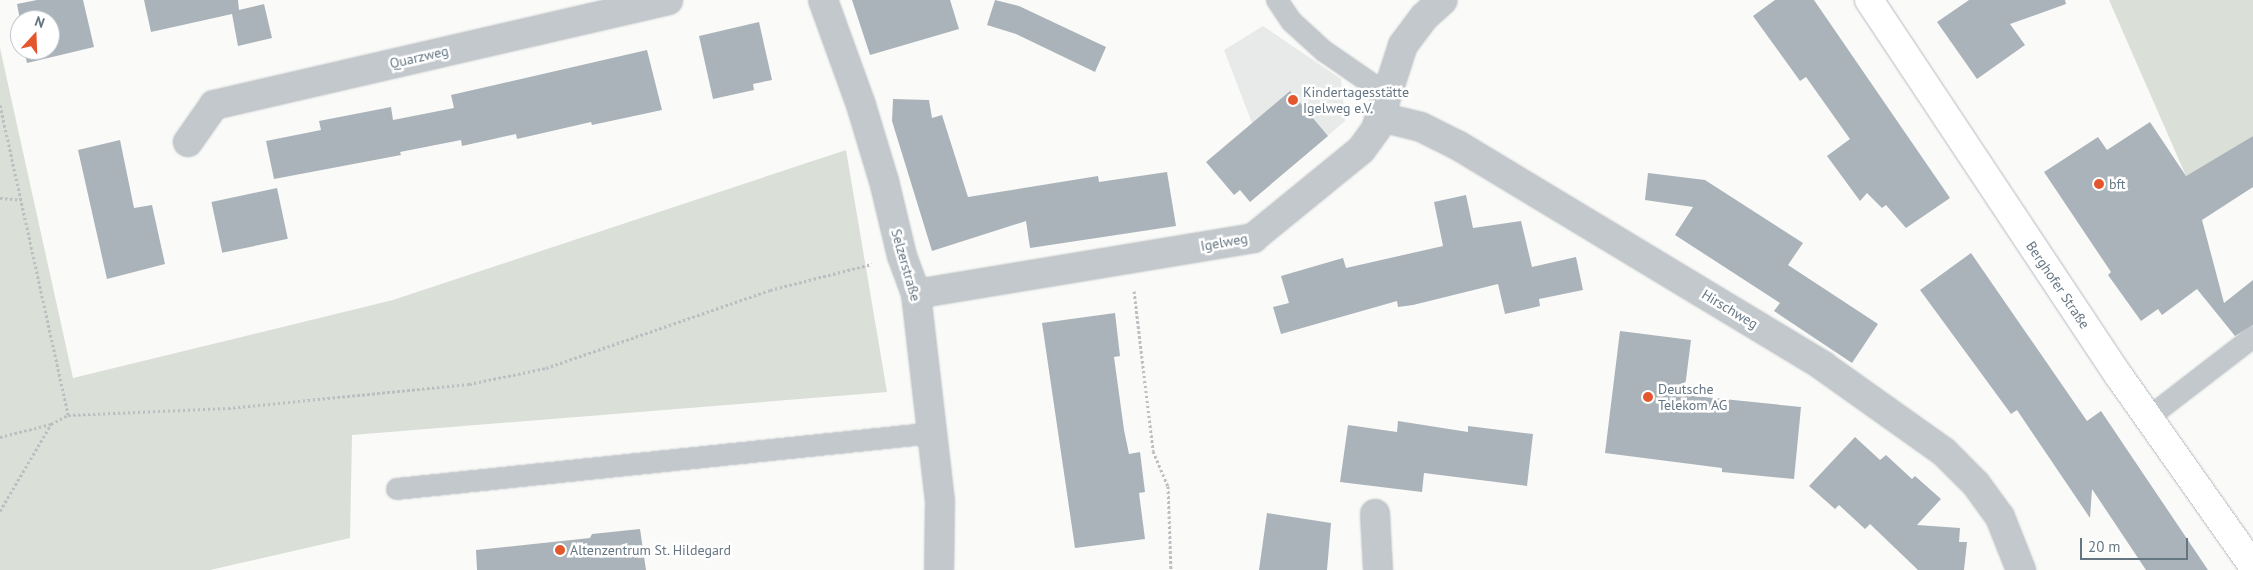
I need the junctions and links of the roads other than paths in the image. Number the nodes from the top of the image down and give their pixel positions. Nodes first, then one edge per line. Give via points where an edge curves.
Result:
1 (668, 0) edge
2 (823, 0) edge
3 (1276, 0) edge
4 (1443, 0) edge
5 (1869, 0) edge
6 (1384, 106) junction
7 (188, 142) dead end
8 (916, 294) junction
9 (2253, 337) edge
10 (2148, 418) junction
11 (934, 433) junction
12 (397, 489) dead end
13 (1375, 514) dead end
14 (2253, 566) edge
15 (939, 570) edge
16 (1378, 570) edge
17 (2021, 570) edge

1 - 7 street, Quarzweg via 214,105
2 - 8 street, Selzerstraße via 864,114 902,256
3 - 6 lane via 1291,21
4 - 6 street, Igelweg via 1424,17 1403,45
5 - 10 street, Berghofer Straße
6 - 8 street, Igelweg via 1361,150 1254,238
6 - 17 street, Hirschweg via 1459,146 1831,372 1944,452 1976,484 2000,518
8 - 11 street, Selzerstraße
9 - 10 lane
10 - 14 street, Berghofer Straße
11 - 12 lane
11 - 15 street, Selzerstraße via 940,501
13 - 16 street

